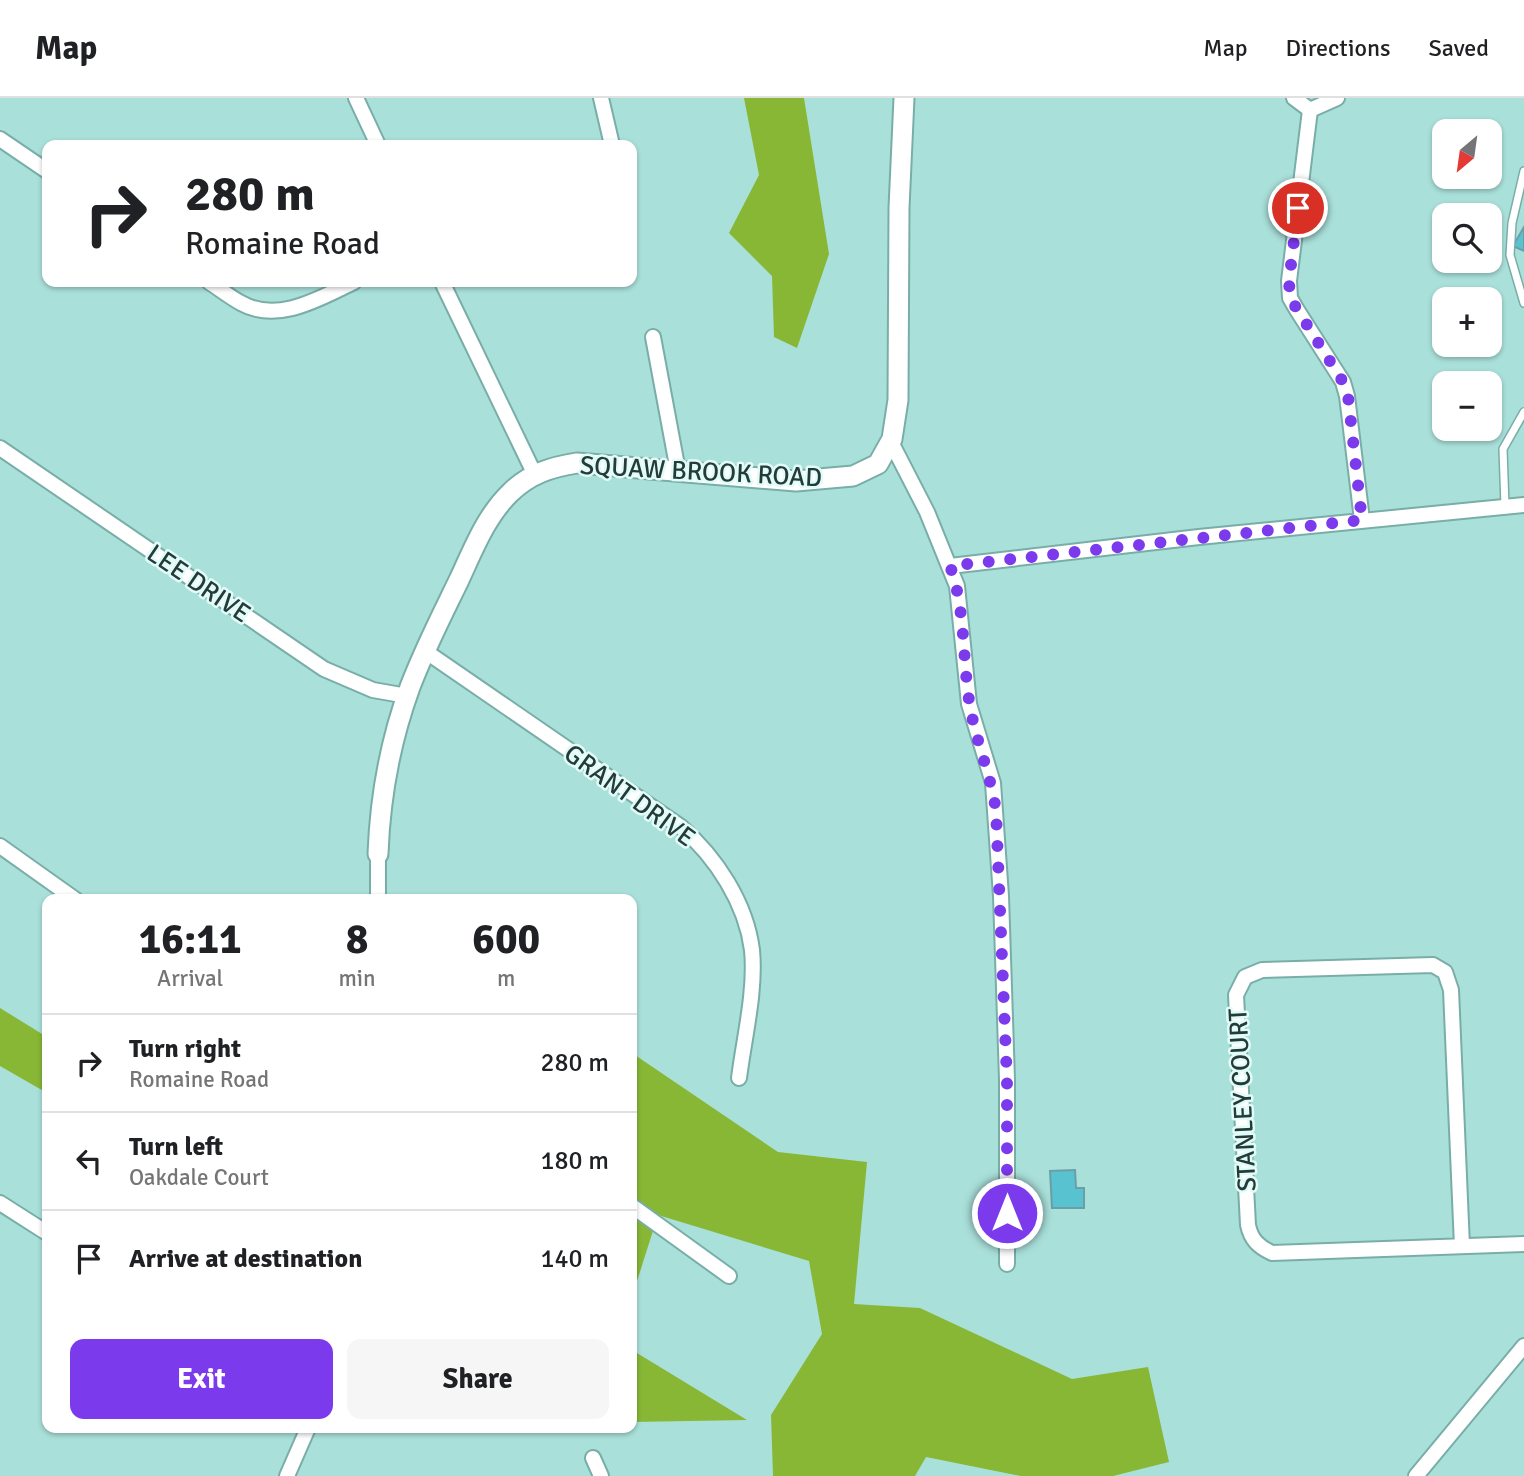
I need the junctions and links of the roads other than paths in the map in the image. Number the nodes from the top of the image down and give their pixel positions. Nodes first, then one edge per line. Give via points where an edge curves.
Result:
1 (356, 98) edge
2 (601, 98) edge
3 (904, 98) edge
4 (1294, 98) edge
5 (1337, 98) edge
6 (1310, 110) junction
7 (0, 139) edge
8 (376, 140) edge
9 (611, 140) edge
10 (42, 168) edge
11 (1524, 171) edge
12 (217, 287) edge
13 (343, 287) edge
14 (444, 287) edge
15 (1524, 303) edge
16 (653, 337) dead end
17 (1524, 412) edge
18 (891, 442) junction
19 (0, 448) edge
20 (678, 471) junction
21 (535, 475) junction
22 (1524, 505) edge
23 (1505, 506) junction
24 (1362, 520) junction
25 (950, 566) junction
26 (425, 651) junction
27 (407, 696) junction
28 (0, 846) edge
29 (378, 854) joint
30 (68, 894) edge
31 (378, 894) edge
32 (739, 1079) dead end
33 (0, 1203) edge
34 (637, 1210) edge
35 (42, 1230) edge
36 (1524, 1244) edge
37 (1462, 1246) junction
38 (1007, 1264) dead end
39 (729, 1276) dead end
40 (1524, 1346) edge
41 (306, 1433) edge
42 (593, 1458) dead end
43 (287, 1476) edge
44 (601, 1476) edge
45 (1416, 1476) edge

1 - 8 street
2 - 9 street
3 - 18 street, SQUAW BROOK ROAD via 898,400
4 - 6 street
5 - 6 street
6 - 24 street via 1290,298 1348,396
7 - 10 street
11 - 15 lane via 1510,255
12 - 13 street via 243,304 272,312 309,303
14 - 21 street
16 - 20 street
17 - 23 lane via 1503,449
18 - 20 street, SQUAW BROOK ROAD via 878,464 842,477 796,481
18 - 25 street
19 - 27 street, LEE DRIVE via 324,669 373,690
20 - 21 street, SQUAW BROOK ROAD via 577,463
21 - 26 street, SQUAW BROOK ROAD via 511,491 495,510
22 - 23 street
23 - 24 street
24 - 25 street
25 - 38 street via 957,586 970,704 996,811 1007,1080
26 - 27 street, SQUAW BROOK ROAD
26 - 32 street, GRANT DRIVE via 681,827 713,860 739,905 752,950
27 - 29 street, SQUAW BROOK ROAD via 381,806
28 - 30 street
29 - 31 street, SQUAW BROOK ROAD
33 - 35 street
34 - 39 street
36 - 37 street, STANLEY COURT
37 - 37 street, STANLEY COURT via 1451,990 1445,972 1433,965 1262,970 1245,977 1236,995 1248,1225 1254,1241 1272,1253
40 - 45 street
41 - 43 street
42 - 44 street

